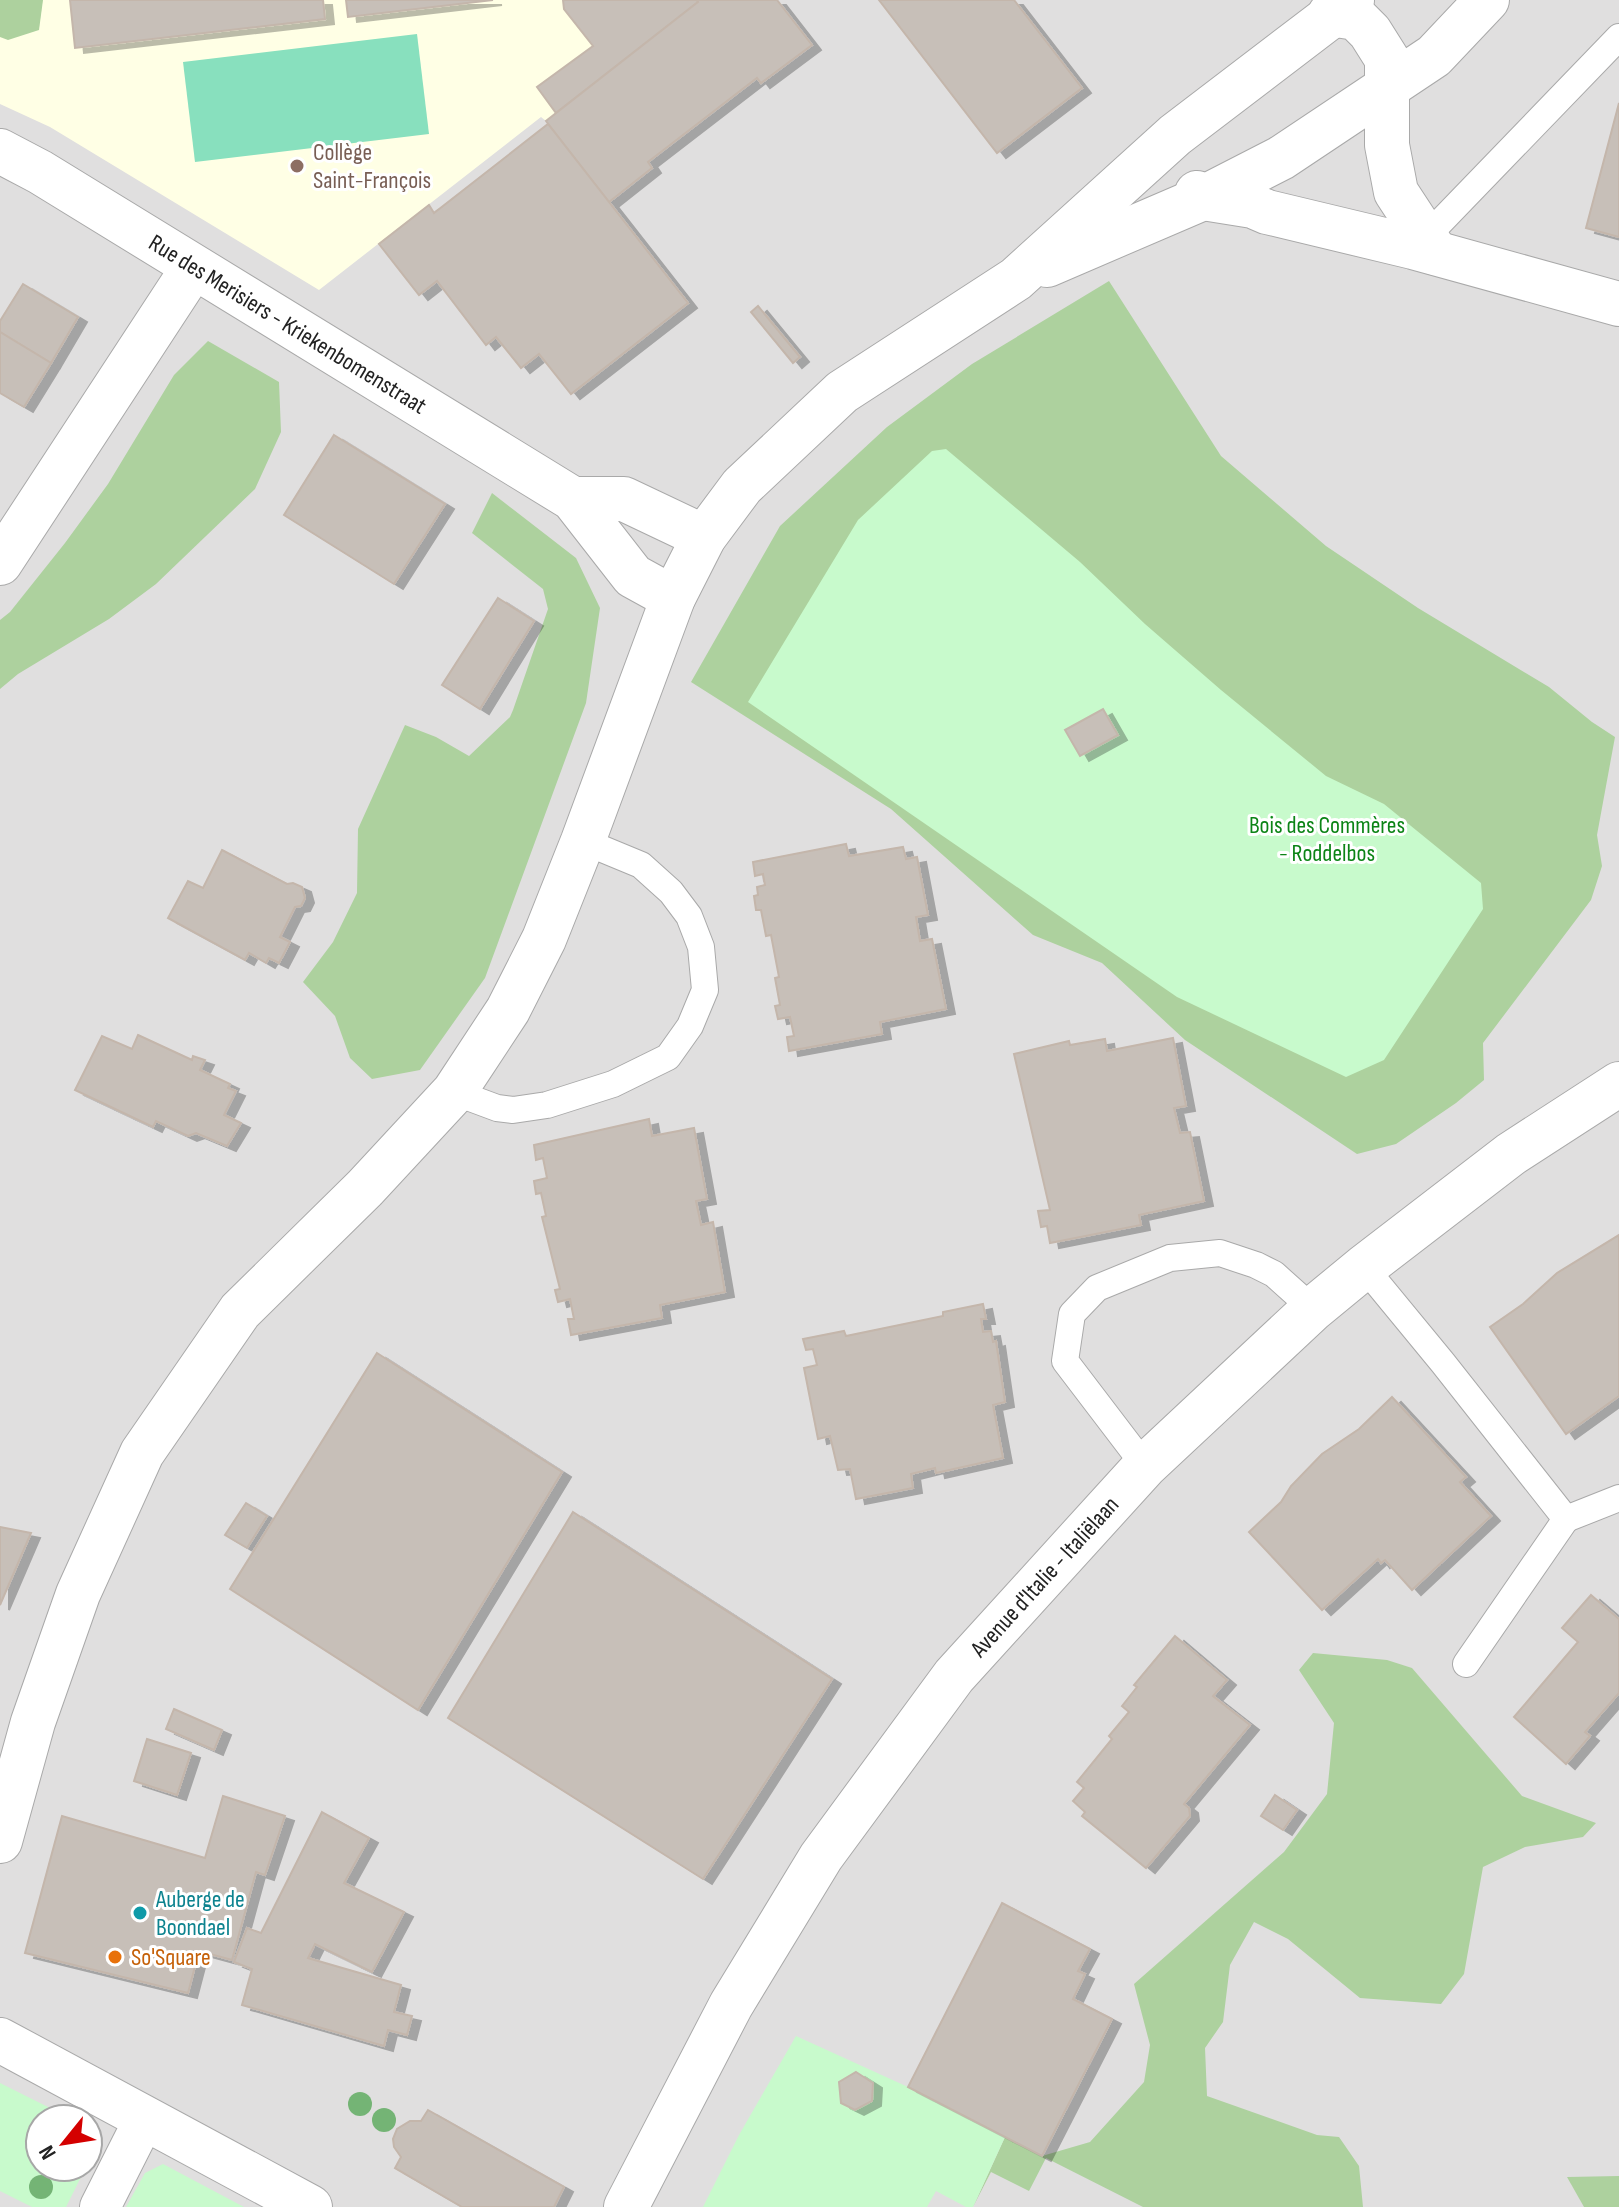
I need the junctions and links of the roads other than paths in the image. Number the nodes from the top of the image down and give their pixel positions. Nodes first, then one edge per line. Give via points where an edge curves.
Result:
1 (1487, 0) edge
2 (1341, 7) edge
3 (1619, 37) edge
4 (1387, 89) junction
5 (1175, 135) junction
6 (0, 151) edge
7 (1203, 198) junction
8 (1430, 246) junction
9 (193, 268) junction
10 (1016, 279) junction
11 (1619, 304) edge
12 (573, 499) junction
13 (704, 537) junction
14 (0, 563) edge
15 (673, 598) junction
16 (583, 841) junction
17 (1619, 1084) edge
18 (454, 1092) junction
19 (1364, 1267) junction
20 (1313, 1309) junction
21 (1145, 1466) junction
22 (1619, 1498) edge
23 (1566, 1519) junction
24 (1466, 1664) dead end
25 (0, 1841) edge
26 (0, 2040) edge
27 (145, 2118) junction
28 (100, 2207) edge
29 (310, 2207) edge
30 (626, 2207) edge

1 - 4 street via 1434,56
2 - 4 street via 1370,32 1387,59
2 - 5 street
3 - 8 lane
4 - 7 street via 1281,158
4 - 8 street via 1387,145 1396,192
5 - 7 street via 1171,161 1180,181
5 - 10 street
6 - 9 street, Rue des Merisiers - Kriekenbomenstraat
7 - 8 street
7 - 10 street
8 - 11 street
9 - 12 street, Rue des Merisiers - Kriekenbomenstraat
9 - 14 street
10 - 13 street via 842,392 742,486
12 - 13 street via 624,499
12 - 15 street, Rue des Merisiers - Kriekenbomenstraat via 633,576
13 - 15 street
15 - 16 street
16 - 18 street via 544,939 508,1010
16 - 18 lane via 641,865 689,916 701,947 705,990 690,1026 668,1057 613,1084 547,1105 497,1108
17 - 19 street, Avenue d'Italie - Italiëlaan via 1511,1154
18 - 25 street via 240,1311 142,1453 78,1594 33,1722
19 - 20 street, Avenue d'Italie - Italiëlaan
19 - 23 lane
20 - 21 street, Avenue d'Italie - Italiëlaan
20 - 21 lane via 1274,1274 1220,1253 1170,1258 1097,1288 1072,1314 1065,1361
21 - 30 street, Avenue d'Italie - Italiëlaan via 954,1676 821,1857 731,2005
22 - 23 lane
23 - 24 lane
26 - 27 street
27 - 28 street
27 - 29 street

